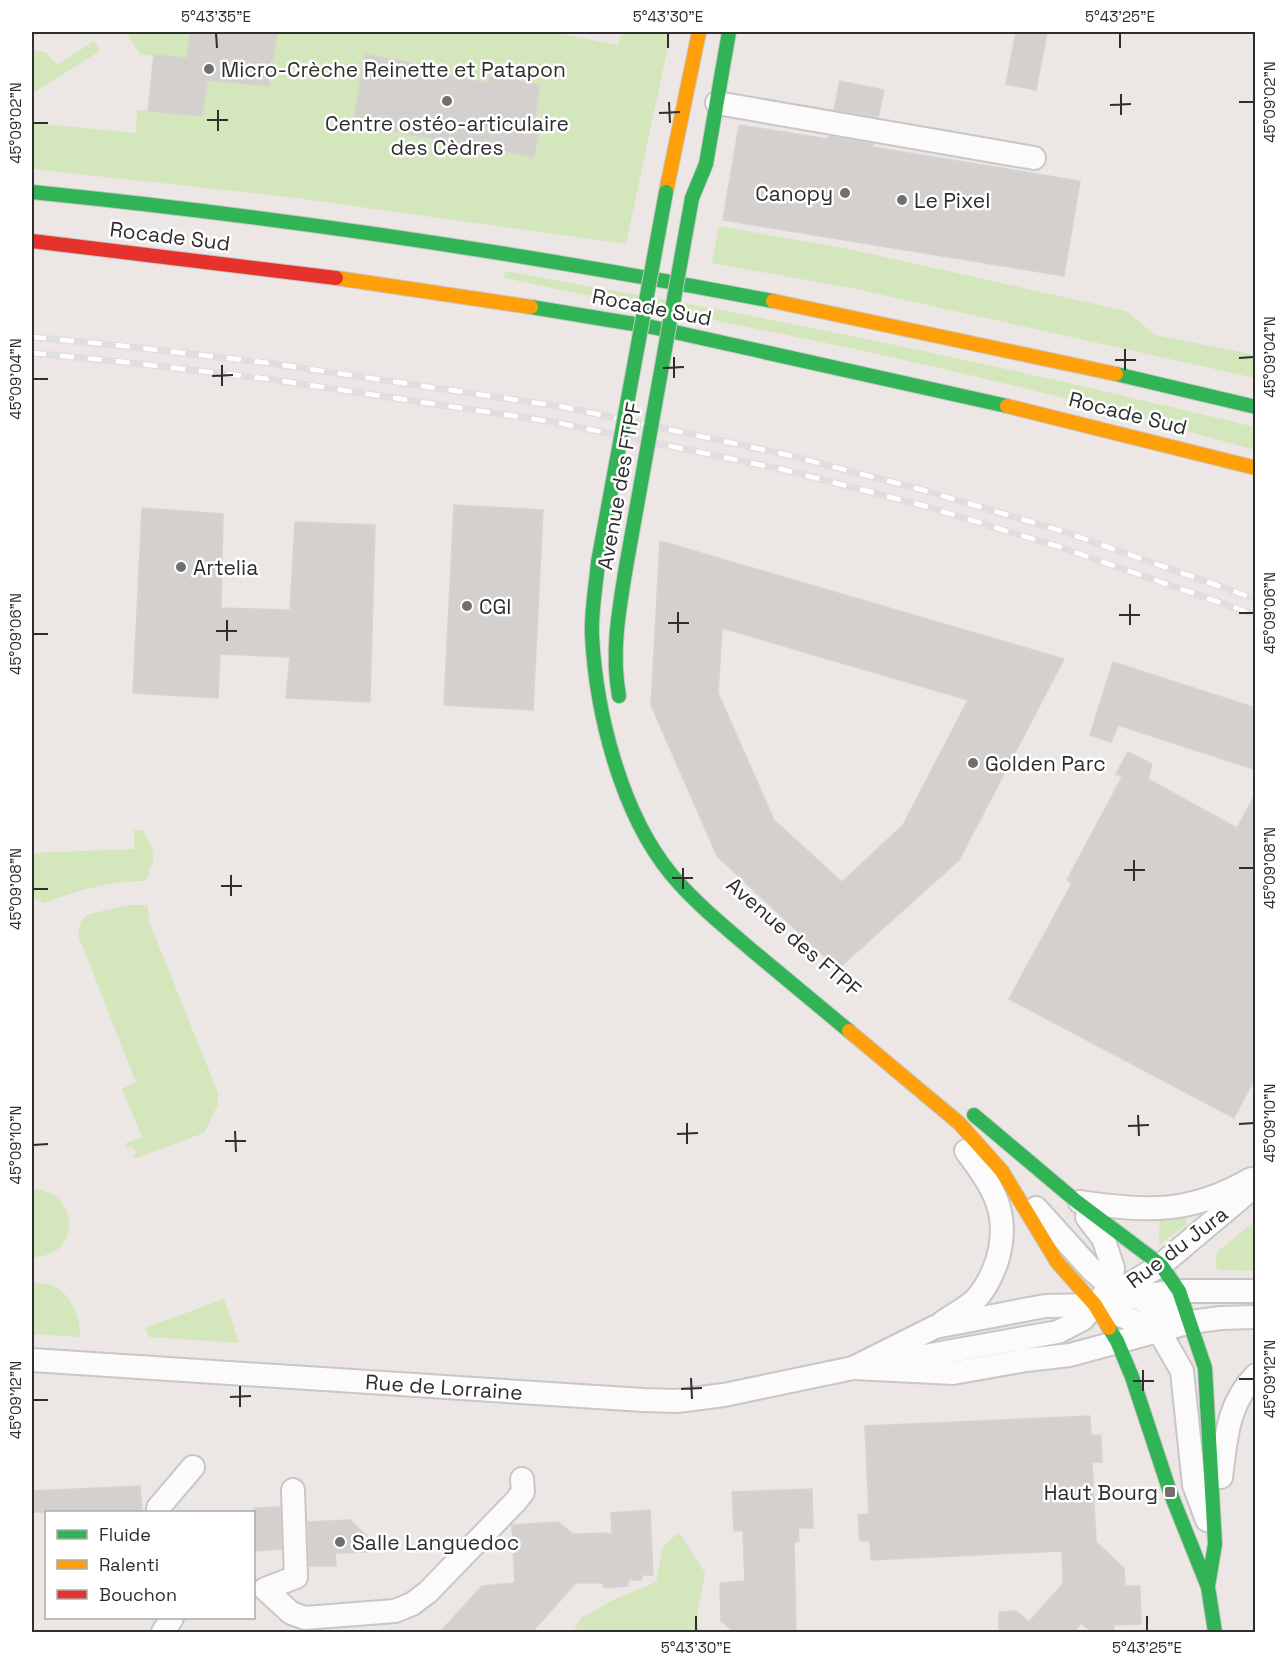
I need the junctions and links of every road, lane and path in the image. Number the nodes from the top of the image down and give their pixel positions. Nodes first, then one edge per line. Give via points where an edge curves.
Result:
1 (699, 32) edge
2 (729, 32) edge
3 (717, 102) junction
4 (1034, 158) dead end
5 (32, 192) edge
6 (32, 241) edge
7 (1256, 407) edge
8 (1256, 468) edge
9 (621, 705) dead end
10 (642, 831) junction
11 (724, 909) dead end
12 (742, 924) dead end
13 (961, 1104) dead end
14 (1002, 1171) junction
15 (1256, 1176) edge
16 (1256, 1185) edge
17 (1076, 1201) junction
18 (1161, 1265) junction
19 (1121, 1291) junction
20 (1179, 1291) junction
21 (1256, 1291) edge
22 (1095, 1305) junction
23 (1256, 1317) edge
24 (1191, 1322) junction
25 (935, 1327) junction
26 (1159, 1331) junction
27 (1117, 1341) junction
28 (32, 1360) edge
29 (853, 1368) junction
30 (1256, 1375) edge
31 (193, 1467) dead end
32 (522, 1479) dead end
33 (293, 1490) dead end
34 (158, 1511) edge
35 (1215, 1544) junction
36 (1208, 1587) junction
37 (259, 1589) edge
38 (1215, 1632) edge

1 - 10 main road, Avenue des FTPF, bridge via 598,562 592,632 596,684 607,733 624,790
2 - 3 main road, Avenue des FTPF
3 - 4 street
3 - 9 main road, Avenue des FTPF, bridge via 706,164 692,198 626,567 616,633 616,681
5 - 7 main road, Rocade Sud via 305,224 660,278 864,318
6 - 8 main road, Rocade Sud via 313,274 652,327 1041,413
10 - 14 main road, Avenue des FTPF via 671,874 717,921 959,1123
10 - 25 street via 668,880 710,933 952,1133 984,1174 1003,1221 997,1260 987,1284 973,1301
11 - 12 main road, Avenue des FTPF
13 - 17 main road
14 - 19 street via 1092,1270
14 - 22 main road, Avenue des FTPF via 1057,1262
15 - 17 street, Rue du Jura via 1200,1202 1164,1209
16 - 18 street, Rue du Jura
17 - 18 main road
17 - 19 street via 1103,1238
18 - 19 street, Rue du Jura
18 - 20 main road
19 - 20 street
19 - 22 street, Rue du Jura
19 - 24 street
20 - 21 street
20 - 24 main road
22 - 25 street, Rue de Lorraine via 1045,1305
22 - 26 street
22 - 27 main road, Avenue des FTPF
22 - 29 street, Rue du Jura via 1083,1319 1058,1332
23 - 24 street, Rue de Lorraine
24 - 26 street, Rue de Lorraine
24 - 35 main road via 1205,1368
25 - 29 street, Rue de Lorraine
26 - 27 street, Rue de Lorraine
26 - 35 street via 1182,1371 1194,1485
27 - 29 street, Rue de Lorraine via 1070,1355 953,1373
27 - 36 main road, Avenue des FTPF
28 - 29 street, Rue de Lorraine via 666,1401 724,1395
30 - 35 street via 1244,1386 1228,1420
31 - 34 street
32 - 37 street via 523,1492 516,1501 429,1592 412,1604 395,1611 305,1618 291,1613
33 - 37 street via 296,1577
35 - 36 main road
36 - 38 main road

